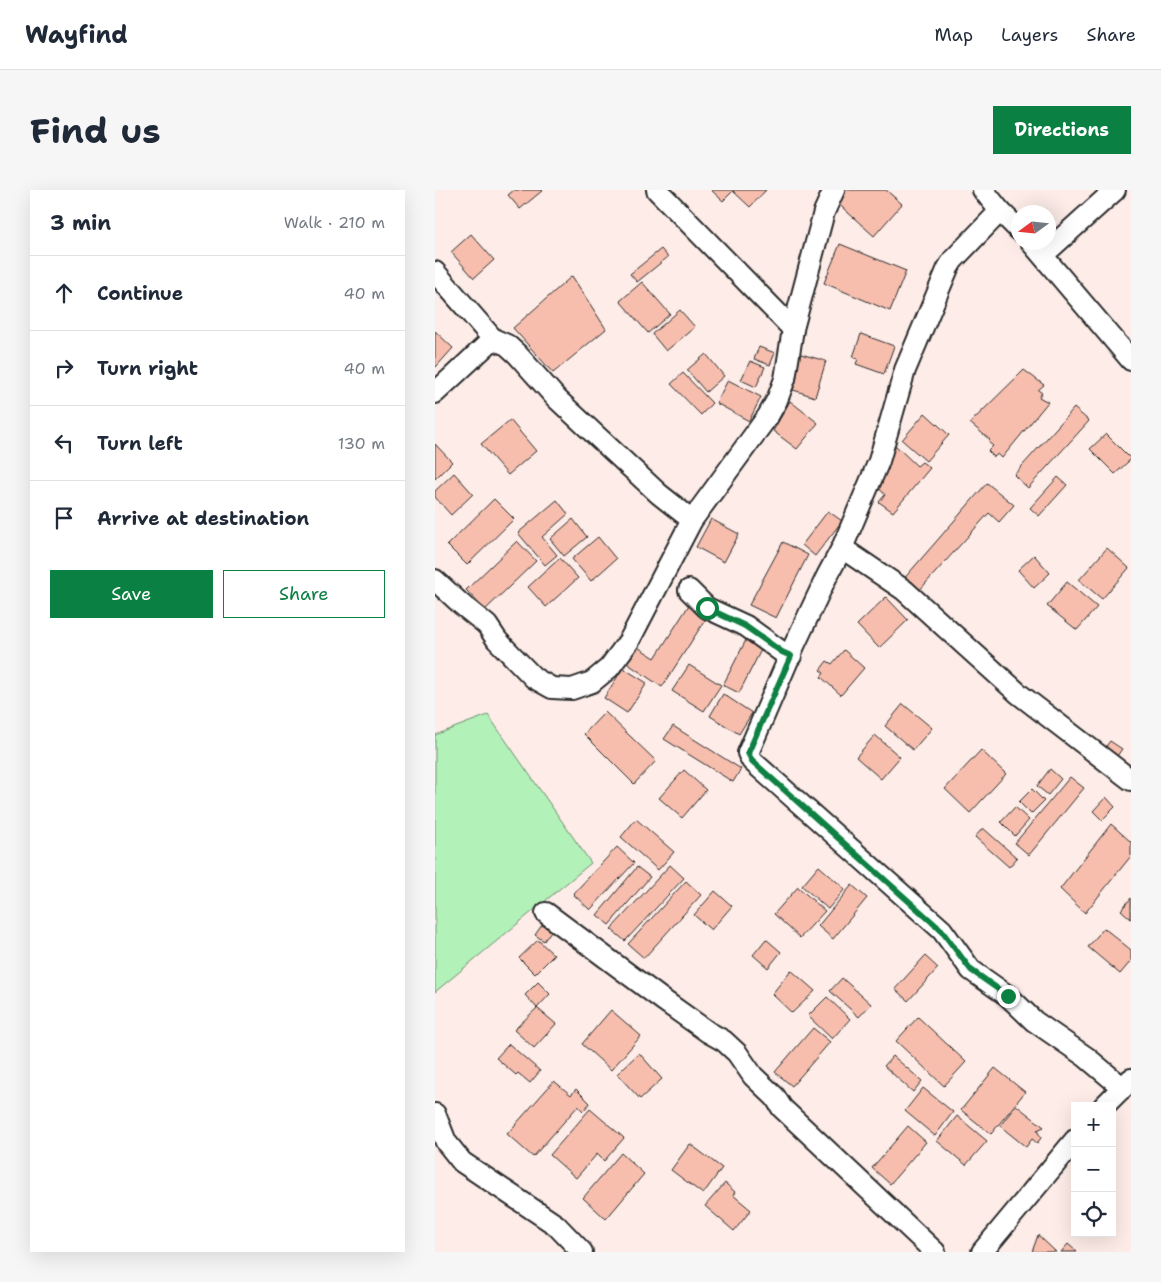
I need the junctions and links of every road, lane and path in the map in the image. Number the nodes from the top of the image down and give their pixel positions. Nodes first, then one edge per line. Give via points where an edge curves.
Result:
1 (657, 190) edge
2 (834, 190) edge
3 (983, 190) edge
4 (1115, 190) edge
5 (1000, 211) junction
6 (1011, 222) edge
7 (1056, 235) edge
8 (1038, 250) edge
9 (435, 272) edge
10 (793, 329) junction
11 (493, 339) junction
12 (1131, 360) edge
13 (435, 393) edge
14 (692, 520) junction
15 (842, 548) junction
16 (435, 580) edge
17 (689, 590) dead end
18 (791, 656) junction
19 (1131, 780) edge
20 (546, 913) dead end
21 (1127, 1084) edge
22 (1107, 1102) edge
23 (435, 1114) edge
24 (1071, 1145) edge
25 (582, 1252) edge
26 (935, 1252) edge
27 (982, 1252) edge

1 - 10 street
2 - 10 street via 823,212
3 - 5 street
4 - 7 street
5 - 6 street
5 - 15 street via 948,268 905,370 879,461
8 - 12 street
9 - 11 street
10 - 14 street via 785,379 769,416
11 - 13 street
11 - 14 street via 517,354 557,399 659,494
14 - 16 street via 629,641 609,668 591,682 572,689 552,688 534,678 497,640 487,624
15 - 18 street
15 - 19 street via 904,590 1019,694
17 - 18 street via 707,608 745,626
18 - 21 street via 748,753 752,761 941,930 971,970 1008,996 1034,1021
20 - 26 street via 724,1041 782,1108
21 - 22 street
23 - 25 street via 446,1142 462,1162 556,1226
24 - 27 street

